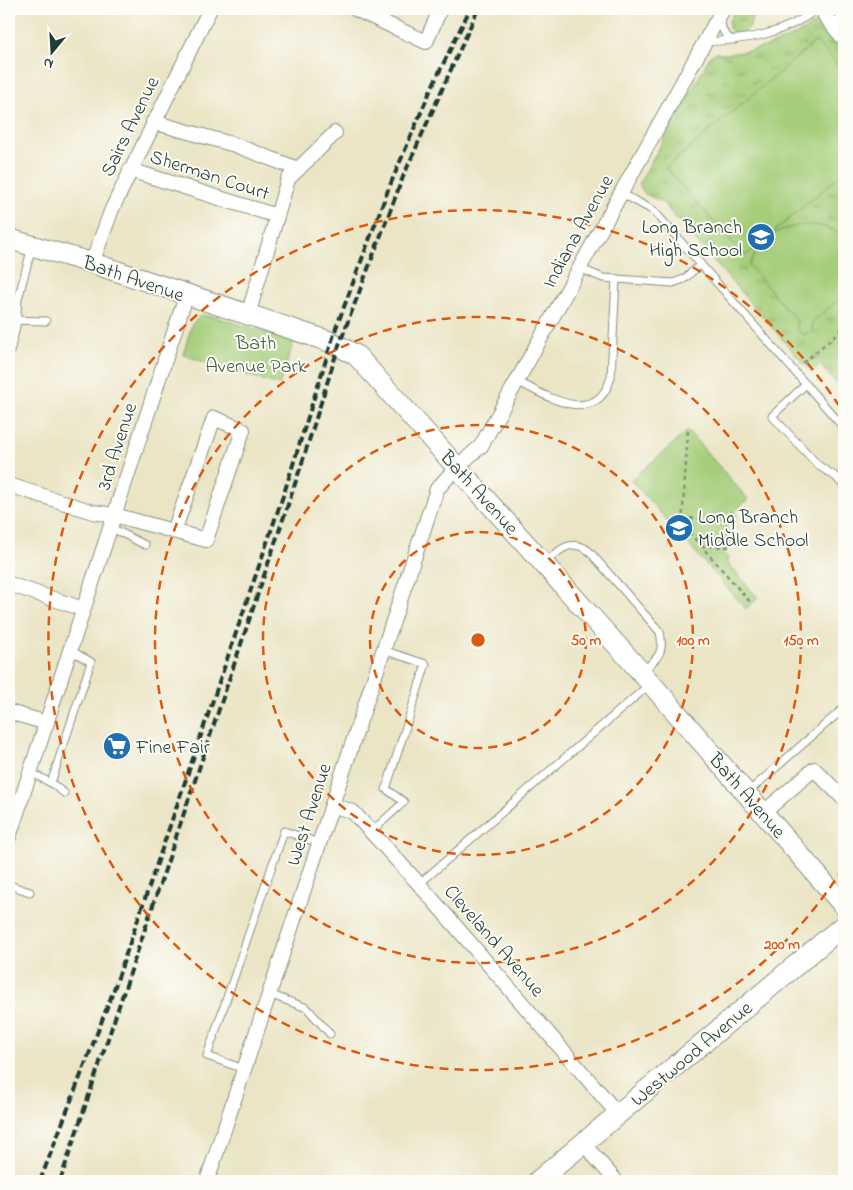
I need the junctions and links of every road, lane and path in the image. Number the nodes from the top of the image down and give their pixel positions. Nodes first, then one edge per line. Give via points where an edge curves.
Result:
1 (210, 9) edge
2 (355, 9) edge
3 (432, 9) edge
4 (723, 9) edge
5 (821, 12) edge
6 (839, 23) edge
7 (844, 39) edge
8 (735, 40) junction
9 (704, 42) junction
10 (153, 122) junction
11 (335, 133) dead end
12 (298, 169) junction
13 (130, 170) junction
14 (620, 193) junction
15 (277, 216) junction
16 (9, 239) edge
17 (32, 247) junction
18 (92, 263) junction
19 (701, 264) junction
20 (579, 268) junction
21 (616, 279) junction
22 (186, 296) junction
23 (248, 315) junction
24 (13, 320) edge
25 (46, 321) dead end
26 (844, 328) edge
27 (9, 356) edge
28 (803, 363) dead end
29 (516, 381) junction
30 (806, 384) junction
31 (844, 428) edge
32 (688, 431) dead end
33 (457, 467) junction
34 (9, 485) edge
35 (844, 486) edge
36 (682, 518) junction
37 (732, 520) dead end
38 (112, 521) junction
39 (174, 531) junction
40 (145, 545) dead end
41 (701, 546) junction
42 (729, 547) dead end
43 (545, 563) junction
44 (9, 584) edge
45 (752, 604) dead end
46 (84, 609) junction
47 (70, 650) junction
48 (383, 650) junction
49 (646, 678) junction
50 (844, 708) edge
51 (9, 712) edge
52 (46, 723) junction
53 (30, 772) junction
54 (51, 783) junction
55 (64, 793) dead end
56 (746, 793) junction
57 (844, 799) edge
58 (332, 805) junction
59 (762, 813) junction
60 (371, 832) junction
61 (9, 837) edge
62 (319, 843) junction
63 (419, 884) junction
64 (9, 885) edge
65 (30, 892) dead end
66 (844, 906) edge
67 (844, 925) edge
68 (269, 994) junction
69 (330, 1034) dead end
70 (244, 1069) junction
71 (618, 1114) junction
72 (583, 1143) junction
73 (207, 1181) edge
74 (538, 1181) edge
75 (616, 1181) edge

1 - 10 street, Sairs Avenue
2 - 3 street via 426,42 439,12
4 - 8 lane via 722,29
4 - 9 street, Indiana Avenue
5 - 6 street
5 - 8 lane via 763,35
6 - 7 street
8 - 9 lane
9 - 14 street, Indiana Avenue
10 - 12 street, Sherman Court via 235,145
10 - 13 street, Sairs Avenue
11 - 12 street, Sherman Court
12 - 15 street, Sherman Court via 288,179
13 - 15 street, Sherman Court
13 - 18 street, Sairs Avenue
14 - 19 lane via 654,211
14 - 20 street, Indiana Avenue
15 - 23 street, Sherman Court
16 - 17 street, Bath Avenue
17 - 18 street, Bath Avenue
17 - 24 lane
18 - 22 street, Bath Avenue
19 - 21 lane via 684,279 673,283
19 - 30 lane
20 - 21 lane via 598,277
20 - 29 street, Indiana Avenue
21 - 29 lane via 611,377 603,395 594,402 575,406 554,400
22 - 23 street, Bath Avenue
22 - 38 street, 3rd Avenue
23 - 33 street, Bath Avenue via 331,342 356,355
24 - 25 lane
24 - 27 lane
26 - 28 path
29 - 33 street, Indiana Avenue via 481,446
30 - 31 lane
30 - 35 lane via 772,416 819,466
32 - 36 path
33 - 43 street, Bath Avenue
33 - 48 street, West Avenue via 437,489
34 - 38 street
36 - 37 path
36 - 41 path via 682,524
38 - 39 street
38 - 40 lane
38 - 46 street, 3rd Avenue
39 - 39 street via 214,418 243,430 206,540
41 - 42 path
41 - 45 path
43 - 49 street, Bath Avenue
43 - 49 lane via 567,546 583,546 589,551 660,632 662,649
44 - 46 street
46 - 47 street, 3rd Avenue
47 - 52 street, 3rd Avenue
47 - 54 lane via 92,662
48 - 58 street, West Avenue
48 - 60 lane via 426,664 386,789 404,802
49 - 56 street, Bath Avenue
49 - 63 lane
50 - 56 lane
51 - 52 street
52 - 53 street, 3rd Avenue
53 - 54 lane
53 - 61 street, 3rd Avenue
54 - 55 lane
56 - 59 street, Bath Avenue
57 - 59 street via 814,769
58 - 60 street, Cleveland Avenue via 353,812
58 - 62 street, West Avenue
59 - 66 street, Bath Avenue
60 - 63 street, Cleveland Avenue
62 - 68 street, West Avenue
62 - 70 lane via 284,831 207,1056
63 - 71 street, Cleveland Avenue
64 - 65 lane
67 - 71 street, Westwood Avenue
68 - 69 lane via 307,1008
68 - 70 street, West Avenue
70 - 73 street, West Avenue
71 - 72 street, Westwood Avenue
72 - 74 street, Westwood Avenue
72 - 75 street

